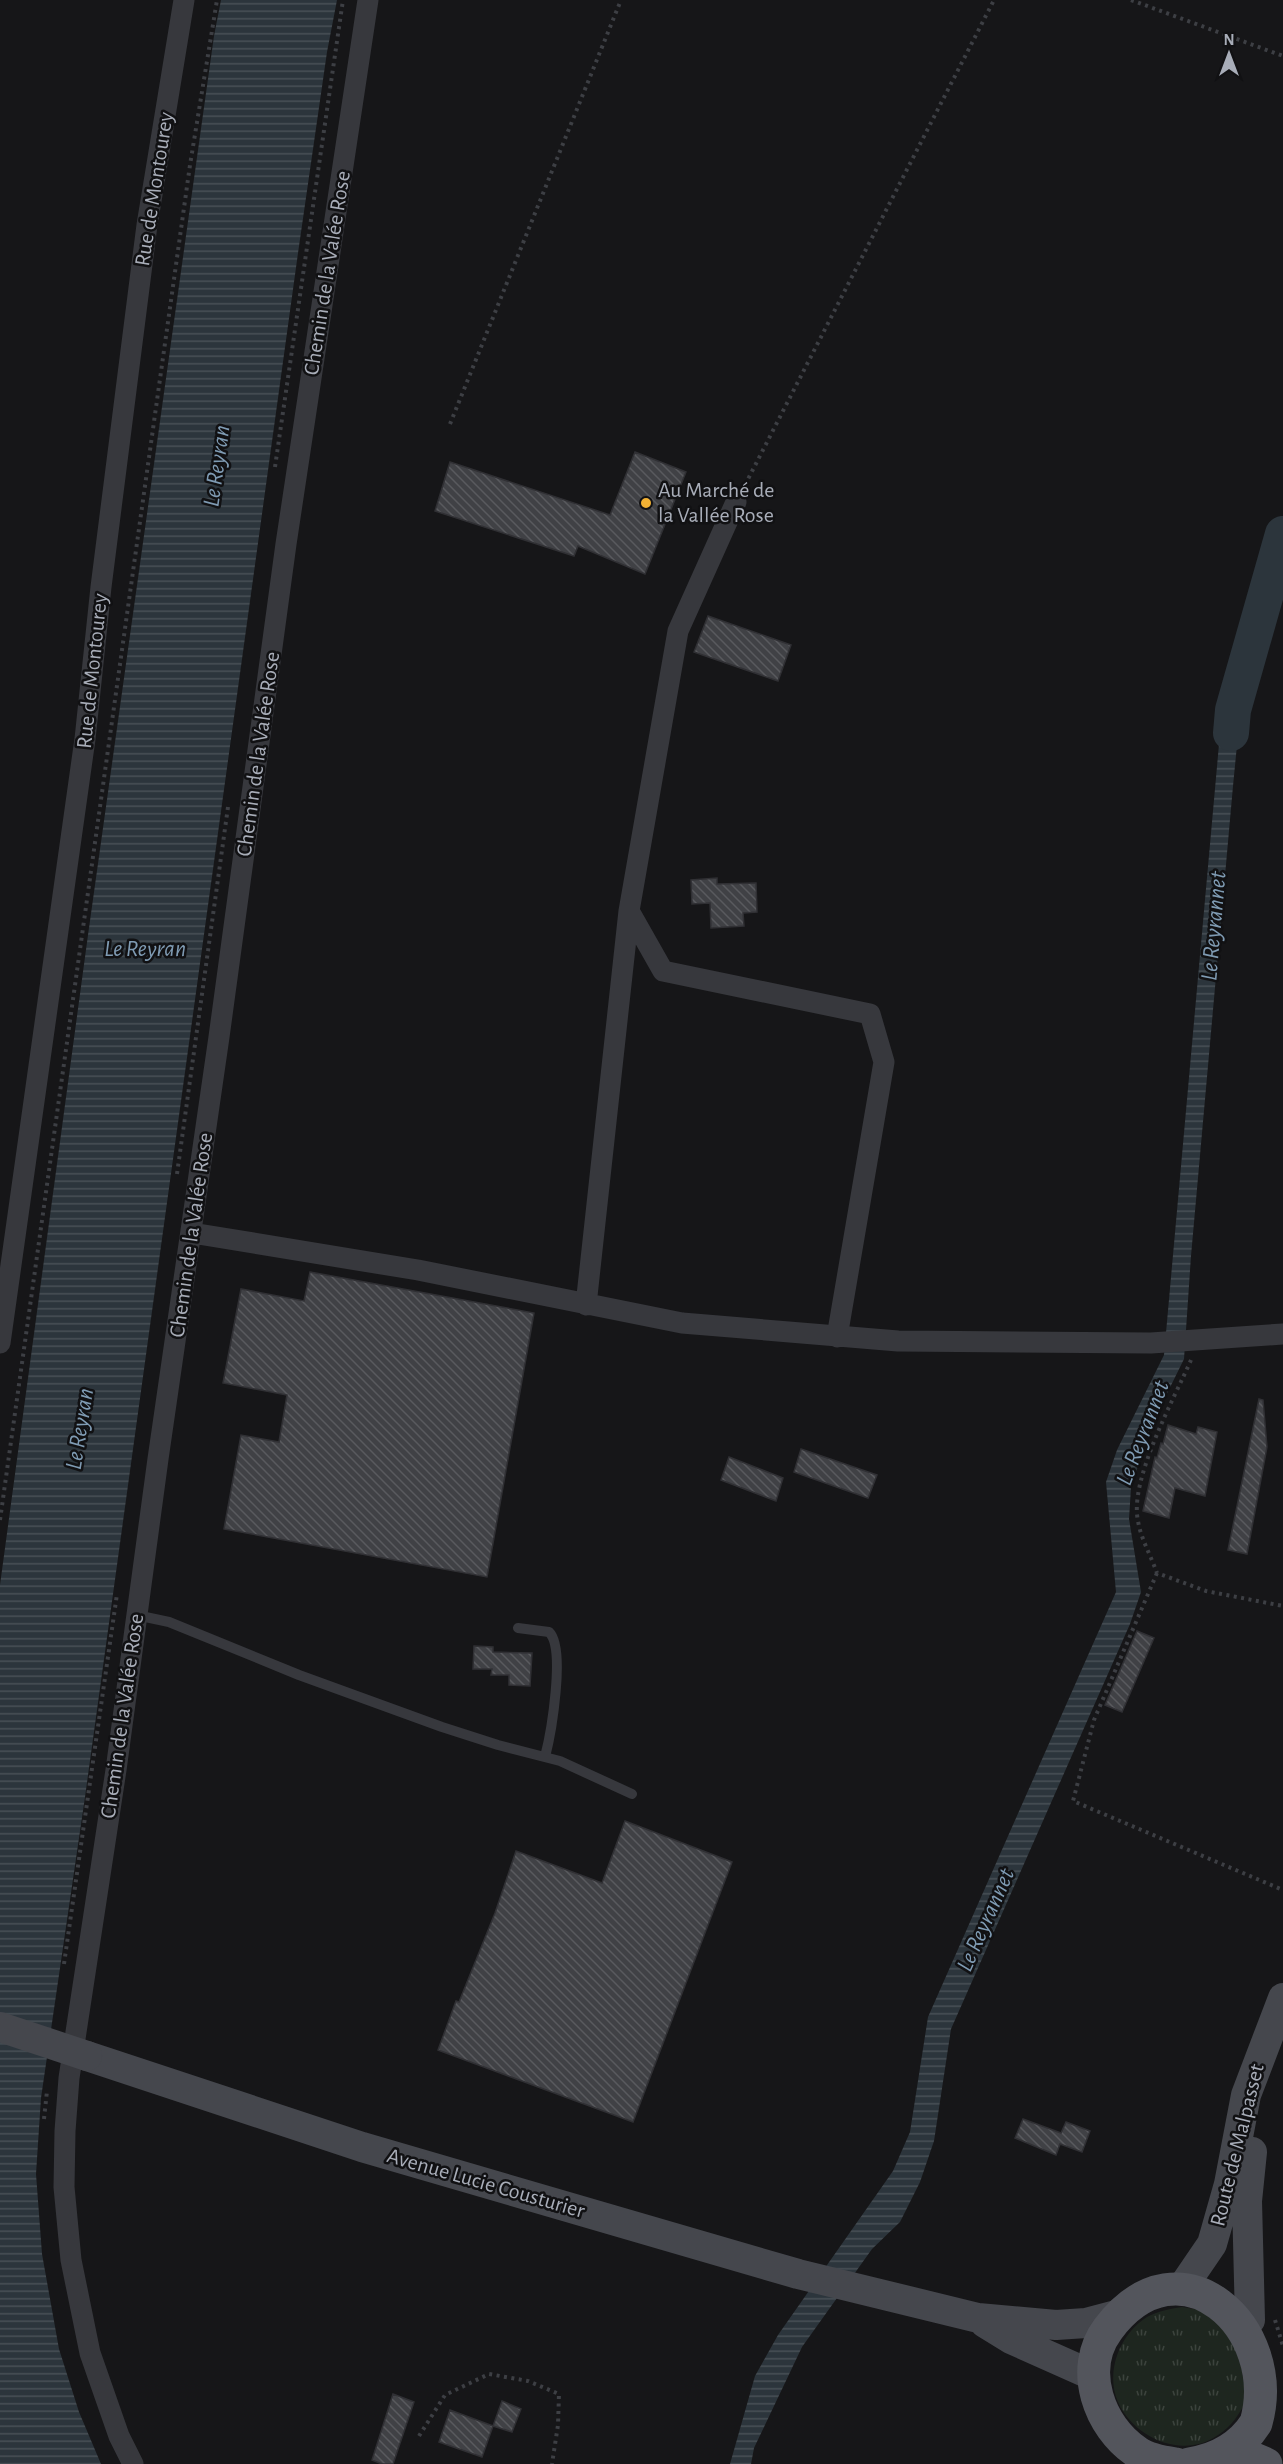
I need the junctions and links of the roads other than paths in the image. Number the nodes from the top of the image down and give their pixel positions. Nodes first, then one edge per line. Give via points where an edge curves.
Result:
1 (184, 0) edge
2 (368, 0) edge
3 (736, 502) road end
4 (629, 911) junction
5 (192, 1233) junction
6 (586, 1305) junction
7 (1283, 1334) edge
8 (837, 1336) junction
9 (0, 1343) edge
10 (136, 1615) junction
11 (518, 1628) dead end
12 (545, 1757) junction
13 (632, 1794) dead end
14 (1283, 1998) edge
15 (0, 2027) edge
16 (1283, 2043) edge
17 (1182, 2288) junction
18 (1120, 2314) junction
19 (978, 2318) junction
20 (1250, 2320) junction
21 (1094, 2376) junction
22 (1277, 2397) edge
23 (1226, 2453) junction
24 (1137, 2459) edge
25 (133, 2464) edge
26 (1176, 2464) edge
27 (1189, 2464) edge
28 (1266, 2464) edge

1 - 9 street, Rue de Montourey via 147,225 85,739
2 - 5 street, Chemin de la Valée Rose via 286,543
3 - 4 street via 678,631
4 - 6 street
4 - 8 street via 663,971 870,1014 884,1062
5 - 6 street via 418,1270
5 - 10 street, Chemin de la Valée Rose
6 - 8 street via 682,1323
7 - 8 street via 1151,1343 909,1342
10 - 12 lane via 169,1622 442,1727
10 - 25 street, Chemin de la Valée Rose via 69,2078 64,2176 71,2260 90,2353
11 - 12 lane via 549,1632 556,1644 554,1700
12 - 13 lane
14 - 17 main road, Route de Malpasset via 1246,2095 1229,2184 1212,2244
15 - 19 main road, Avenue Lucie Cousturier, bridge via 362,2147 798,2274
16 - 20 main road, Route de Malpasset via 1264,2095 1252,2147 1247,2201
17 - 18 main road via 1159,2291
17 - 20 main road via 1208,2292 1231,2303
18 - 19 main road, Avenue Lucie Cousturier via 1086,2323 1056,2325
18 - 21 main road via 1106,2332
19 - 21 main road, Avenue Lucie Cousturier via 1011,2340
20 - 22 main road via 1263,2339
21 - 24 main road via 1099,2407 1114,2433
22 - 23 main road via 1248,2435
23 - 27 main road
23 - 28 main road
24 - 26 main road

